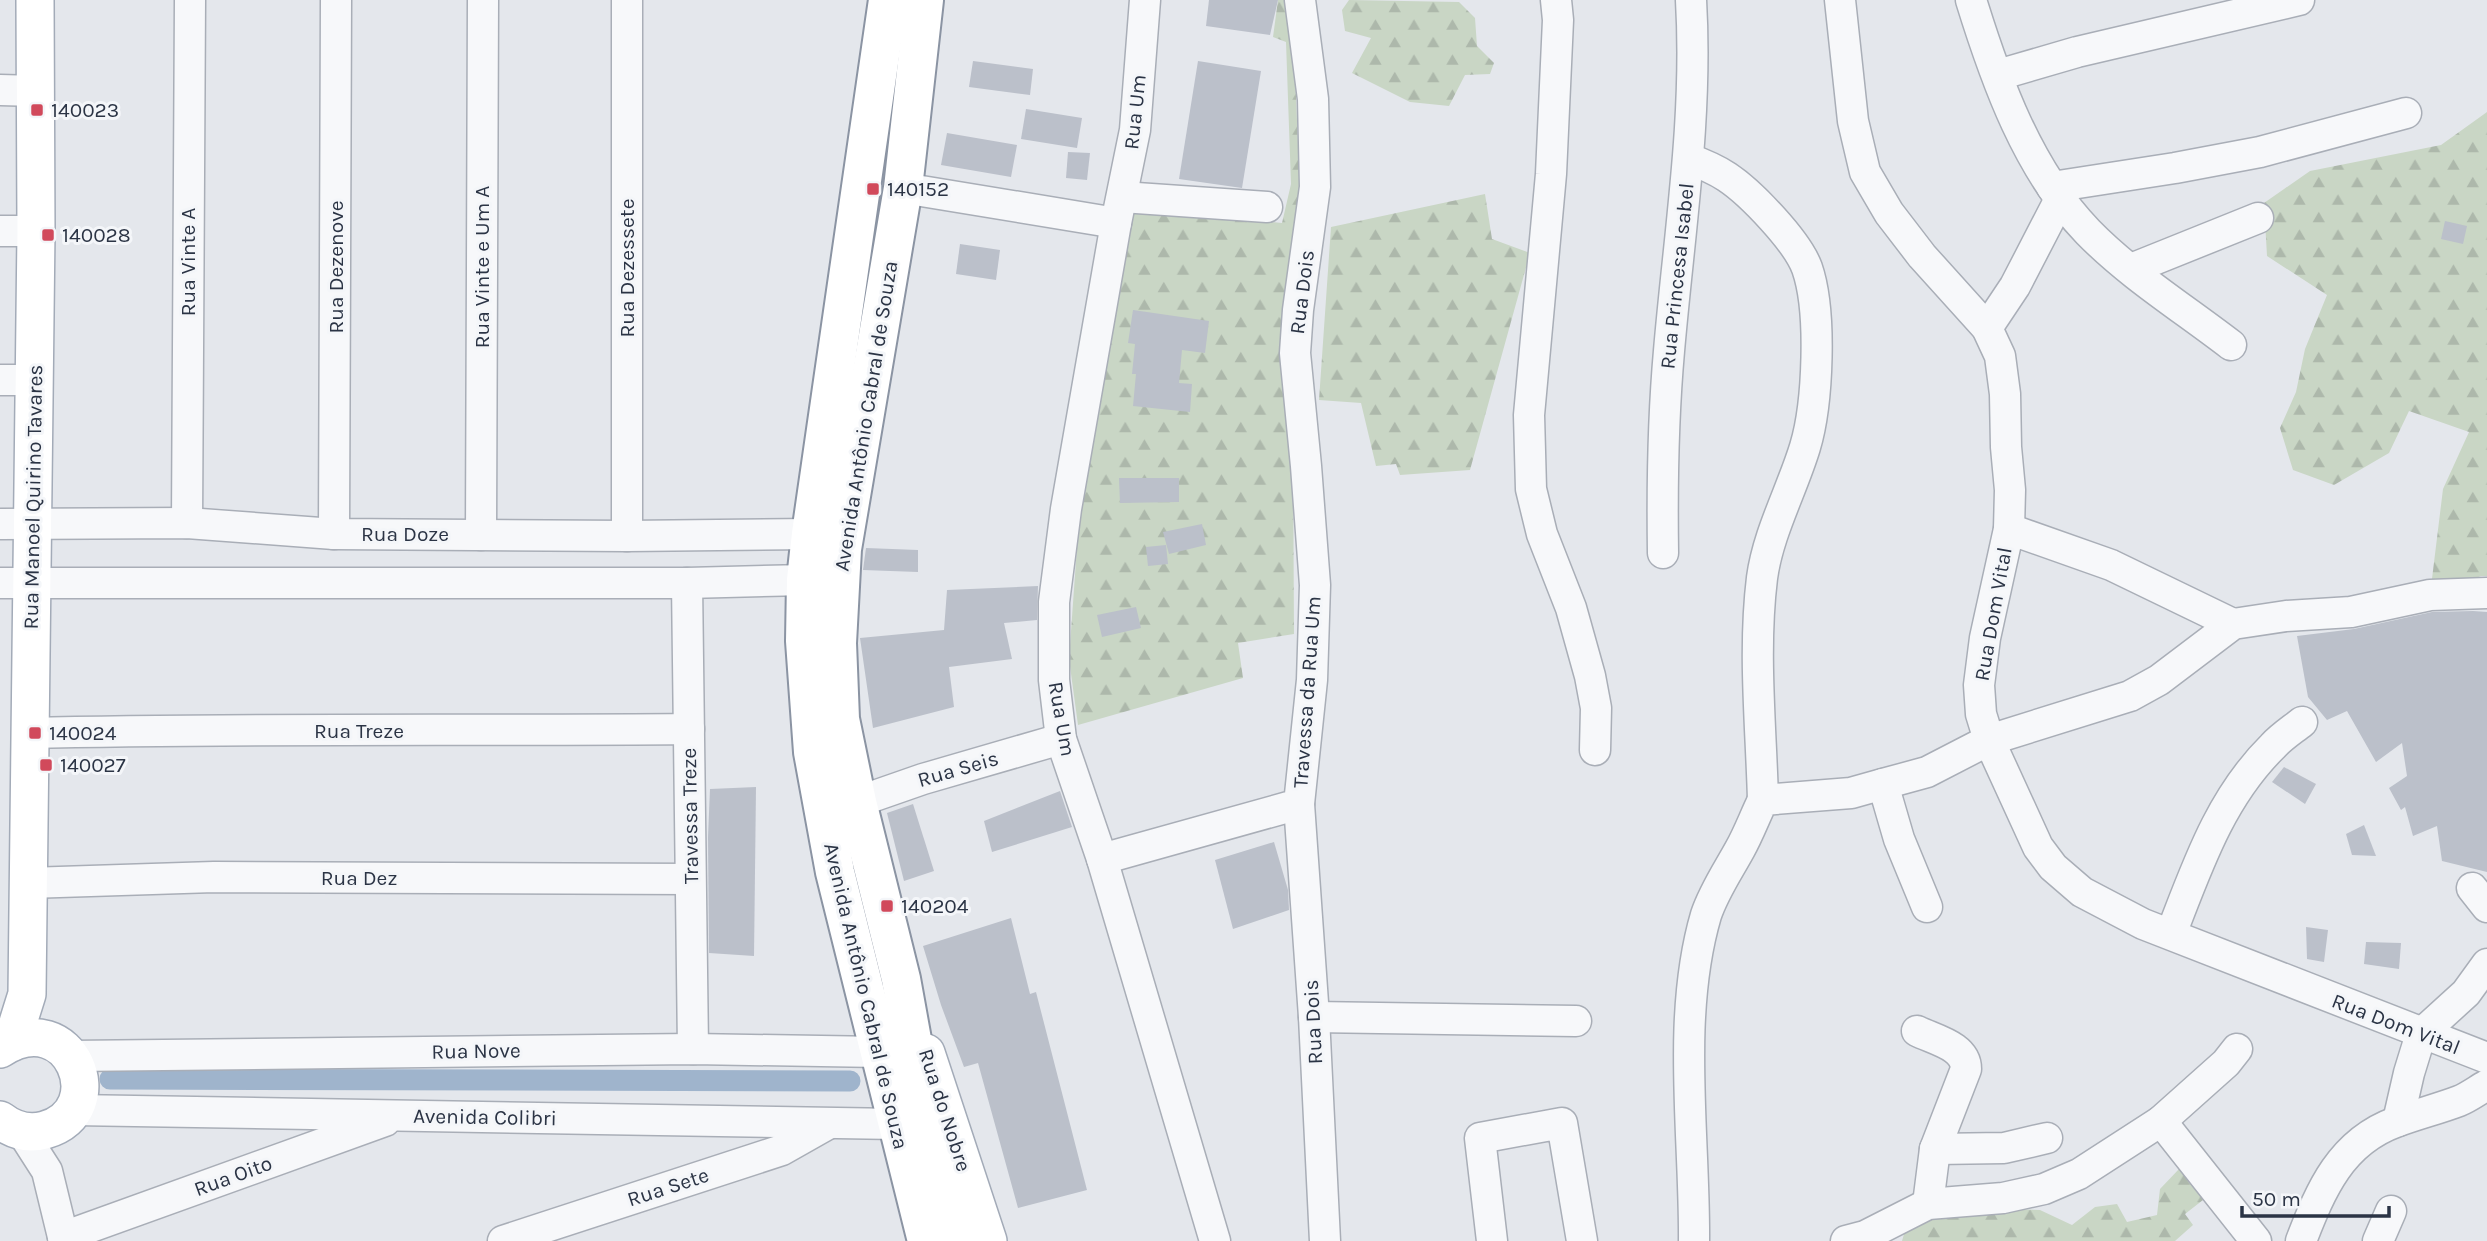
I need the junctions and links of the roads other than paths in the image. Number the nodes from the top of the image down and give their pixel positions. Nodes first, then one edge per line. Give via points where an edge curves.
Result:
1 (35, 0) edge
2 (190, 0) edge
3 (336, 0) edge
4 (483, 0) edge
5 (627, 0) edge
6 (888, 0) edge
7 (924, 0) edge
8 (1145, 0) edge
9 (1300, 0) edge
10 (1556, 0) edge
11 (1691, 0) edge
12 (1840, 0) edge
13 (1971, 0) edge
14 (2299, 0) edge
15 (1998, 75) junction
16 (18, 90) edge
17 (2406, 113) dead end
18 (1689, 159) junction
19 (903, 188) junction
20 (2056, 193) junction
21 (1268, 207) dead end
22 (1119, 210) junction
23 (2258, 218) dead end
24 (0, 231) edge
25 (36, 231) junction
26 (2132, 269) junction
27 (1987, 328) junction
28 (2231, 345) dead end
29 (17, 380) edge
30 (187, 523) junction
31 (16, 524) edge
32 (2009, 529) junction
33 (334, 534) junction
34 (811, 534) junction
35 (481, 535) junction
36 (627, 537) junction
37 (1663, 553) dead end
38 (806, 580) junction
39 (687, 583) junction
40 (15, 584) edge
41 (1315, 585) joint
42 (2487, 593) edge
43 (2233, 624) junction
44 (2302, 722) dead end
45 (689, 729) junction
46 (29, 733) junction
47 (1061, 739) junction
48 (1989, 740) junction
49 (1595, 750) dead end
50 (1883, 784) junction
51 (1763, 800) junction
52 (857, 802) junction
53 (1299, 804) junction
54 (1102, 859) junction
55 (690, 879) junction
56 (28, 883) junction
57 (1927, 907) dead end
58 (2171, 934) junction
59 (2487, 964) edge
60 (901, 979) junction
61 (1314, 1017) junction
62 (1576, 1021) dead end
63 (1917, 1031) dead end
64 (2421, 1034) junction
65 (32, 1046) edge
66 (694, 1049) junction
67 (2237, 1049) dead end
68 (880, 1052) junction
69 (2487, 1058) edge
70 (2487, 1085) edge
71 (403, 1115) junction
72 (2161, 1121) junction
73 (2398, 1121) junction
74 (37, 1122) edge
75 (828, 1124) junction
76 (897, 1124) junction
77 (2047, 1138) dead end
78 (1935, 1149) junction
79 (912, 1188) junction
80 (1928, 1204) junction
81 (2391, 1211) dead end
82 (64, 1239) edge
83 (1859, 1239) edge
84 (503, 1241) edge
85 (911, 1241) edge
86 (927, 1241) edge
87 (958, 1241) edge
88 (988, 1241) edge
89 (1215, 1241) edge
90 (1325, 1241) edge
91 (1492, 1241) edge
92 (1582, 1241) edge
93 (1694, 1241) edge
94 (2256, 1241) edge
95 (2301, 1241) edge
96 (2378, 1241) edge

1 - 16 main road, Rua Manoel Quirino Tavares
2 - 30 street, Rua Vinte A
3 - 33 street, Rua Dezenove
4 - 35 street, Rua Vinte e Um A
5 - 36 street, Rua Dezessete
6 - 34 highway, Avenida Antônio Cabral de Souza
7 - 19 highway, Avenida Antônio Cabral de Souza
8 - 22 street, Rua Um via 1135,130
9 - 41 street, Rua Dois via 1313,99 1315,187 1295,353
10 - 49 street via 1551,174 1529,415 1531,489 1590,676 1596,708
11 - 18 street, Rua Princesa Isabel
12 - 27 street, Rua Dom Vital via 1853,121 1865,172 1922,256
13 - 15 street
14 - 15 street
15 - 20 street via 2024,140
16 - 25 main road, Rua Manoel Quirino Tavares
17 - 20 street via 2260,152
18 - 37 street, Rua Princesa Isabel via 1666,391
18 - 51 street via 1730,178 1769,216 1807,268 1815,308 1815,402 1760,597
19 - 22 street
19 - 52 highway, Avenida Antônio Cabral de Souza via 842,549 837,643 840,719
20 - 26 street via 2087,230
20 - 27 street via 2015,286
21 - 22 street
22 - 47 street, Rua Um via 1054,602
23 - 26 street
24 - 25 street
25 - 29 main road, Rua Manoel Quirino Tavares
26 - 28 street
27 - 32 street, Rua Dom Vital via 2000,356 2005,394
29 - 31 main road, Rua Manoel Quirino Tavares
30 - 31 street, Rua Doze
30 - 33 street, Rua Doze
31 - 40 main road, Rua Manoel Quirino Tavares
32 - 43 street via 2111,565
32 - 48 street, Rua Dom Vital via 1979,685
33 - 35 street, Rua Doze
34 - 36 street, Rua Doze
34 - 38 highway, Avenida Antônio Cabral de Souza
35 - 36 street, Rua Doze
38 - 39 street
38 - 68 highway, Avenida Antônio Cabral de Souza via 813,752 835,872
39 - 40 street
39 - 45 street, Travessa Treze
40 - 46 main road, Rua Manoel Quirino Tavares
41 - 53 street, Travessa da Rua Um via 1312,680
42 - 43 street via 2430,595 2351,612
43 - 48 street via 2159,680 2130,696
44 - 58 street via 2273,745 2220,816
45 - 46 street, Rua Treze
45 - 55 street, Travessa Treze
46 - 56 main road, Rua Manoel Quirino Tavares
47 - 52 street, Rua Seis
47 - 54 street, Rua Um
48 - 50 street via 1927,772
48 - 58 street, Rua Dom Vital via 2038,847 2053,867 2082,892 2143,925
50 - 51 street via 1851,793
50 - 57 street
51 - 93 street via 1706,915 1695,971 1690,1041
52 - 60 highway, Avenida Antônio Cabral de Souza
53 - 54 street, Travessa da Rua Um
53 - 61 street, Rua Dois
54 - 89 street, Rua Um
55 - 56 street, Rua Dez via 214,877
55 - 66 street, Travessa Treze
56 - 65 main road, Rua Manoel Quirino Tavares via 27,994
58 - 64 street, Rua Dom Vital
59 - 64 street via 2466,993
60 - 87 highway, Avenida Antônio Cabral de Souza via 931,1145
60 - 88 main road, Rua do Nobre
61 - 62 street
61 - 90 street, Rua Dois
63 - 78 street via 1960,1051 1966,1059
64 - 69 street, Rua Dom Vital
64 - 73 street
65 - 66 street, Rua Nove
65 - 74 main road via 78,1068 81,1082 79,1096
66 - 68 street, Rua Nove
67 - 72 street
68 - 76 highway, Avenida Antônio Cabral de Souza
70 - 73 street via 2461,1100
71 - 74 street, Avenida Colibri
71 - 75 street, Avenida Colibri
71 - 82 street, Rua Oito
72 - 80 street via 2079,1174 2044,1189 2003,1198
72 - 94 street
73 - 95 street via 2366,1136 2348,1152 2332,1173
74 - 82 street
75 - 76 street, Avenida Colibri
75 - 84 street, Rua Sete via 782,1150
76 - 79 highway, Avenida Antônio Cabral de Souza
77 - 78 street via 2004,1148
78 - 80 street
79 - 85 main road
79 - 86 highway, Avenida Antônio Cabral de Souza
80 - 83 street
81 - 96 street
91 - 92 street via 1480,1138 1562,1123

